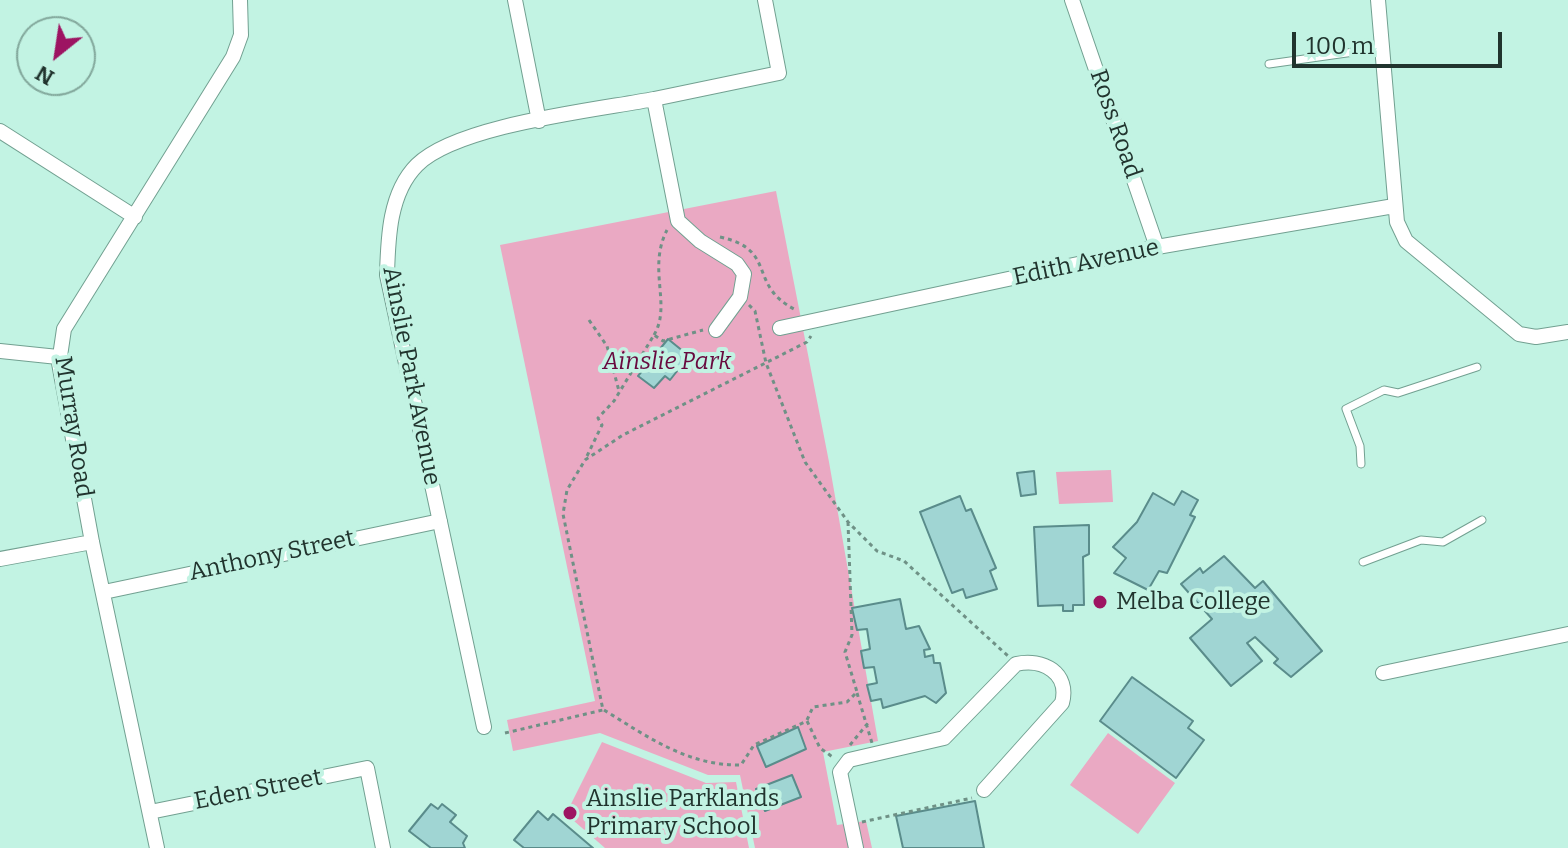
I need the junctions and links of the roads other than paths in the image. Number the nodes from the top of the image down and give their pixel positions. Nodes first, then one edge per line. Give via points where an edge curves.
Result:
1 (240, 0) edge
2 (515, 0) edge
3 (765, 0) edge
4 (1072, 0) edge
5 (1378, 0) edge
6 (1382, 48) junction
7 (1269, 64) dead end
8 (654, 99) junction
9 (539, 121) junction
10 (0, 131) edge
11 (1394, 206) junction
12 (135, 217) junction
13 (1157, 247) junction
14 (780, 328) dead end
15 (716, 330) road end
16 (1568, 332) edge
17 (0, 351) edge
18 (58, 357) junction
19 (1477, 367) dead end
20 (1361, 464) dead end
21 (1482, 520) dead end
22 (440, 521) junction
23 (92, 542) junction
24 (0, 559) edge
25 (1363, 562) dead end
26 (104, 592) junction
27 (1568, 634) edge
28 (1383, 673) dead end
29 (484, 727) dead end
30 (984, 790) road end
31 (150, 812) junction
32 (157, 848) edge
33 (383, 848) edge
34 (856, 848) edge

1 - 12 street, Murray Road via 241,35 233,57
2 - 9 street
3 - 8 street, Ainslie Park Avenue via 779,73
4 - 13 street, Ross Road
5 - 6 street
6 - 7 lane
6 - 11 street
8 - 9 street, Ainslie Park Avenue
8 - 15 street via 678,221 744,274 740,297
9 - 22 street, Ainslie Park Avenue via 455,140 417,165 399,194 388,233 387,275
10 - 12 street
11 - 13 street, Edith Avenue
11 - 16 street via 1406,241 1506,325 1536,337
12 - 18 street, Murray Road via 64,329
13 - 14 street, Edith Avenue
17 - 18 street
18 - 23 street, Murray Road
19 - 20 lane via 1398,393 1384,390 1346,409
21 - 25 lane via 1443,542 1421,540
22 - 26 street, Anthony Street
22 - 29 street, Ainslie Park Avenue
23 - 24 street
23 - 26 street, Murray Road
26 - 31 street, Murray Road
27 - 28 street
30 - 34 street via 1062,703 1062,679 1030,661 1016,664 944,738 849,760 840,757
31 - 32 street, Murray Road
31 - 33 street, Eden Street via 367,768

